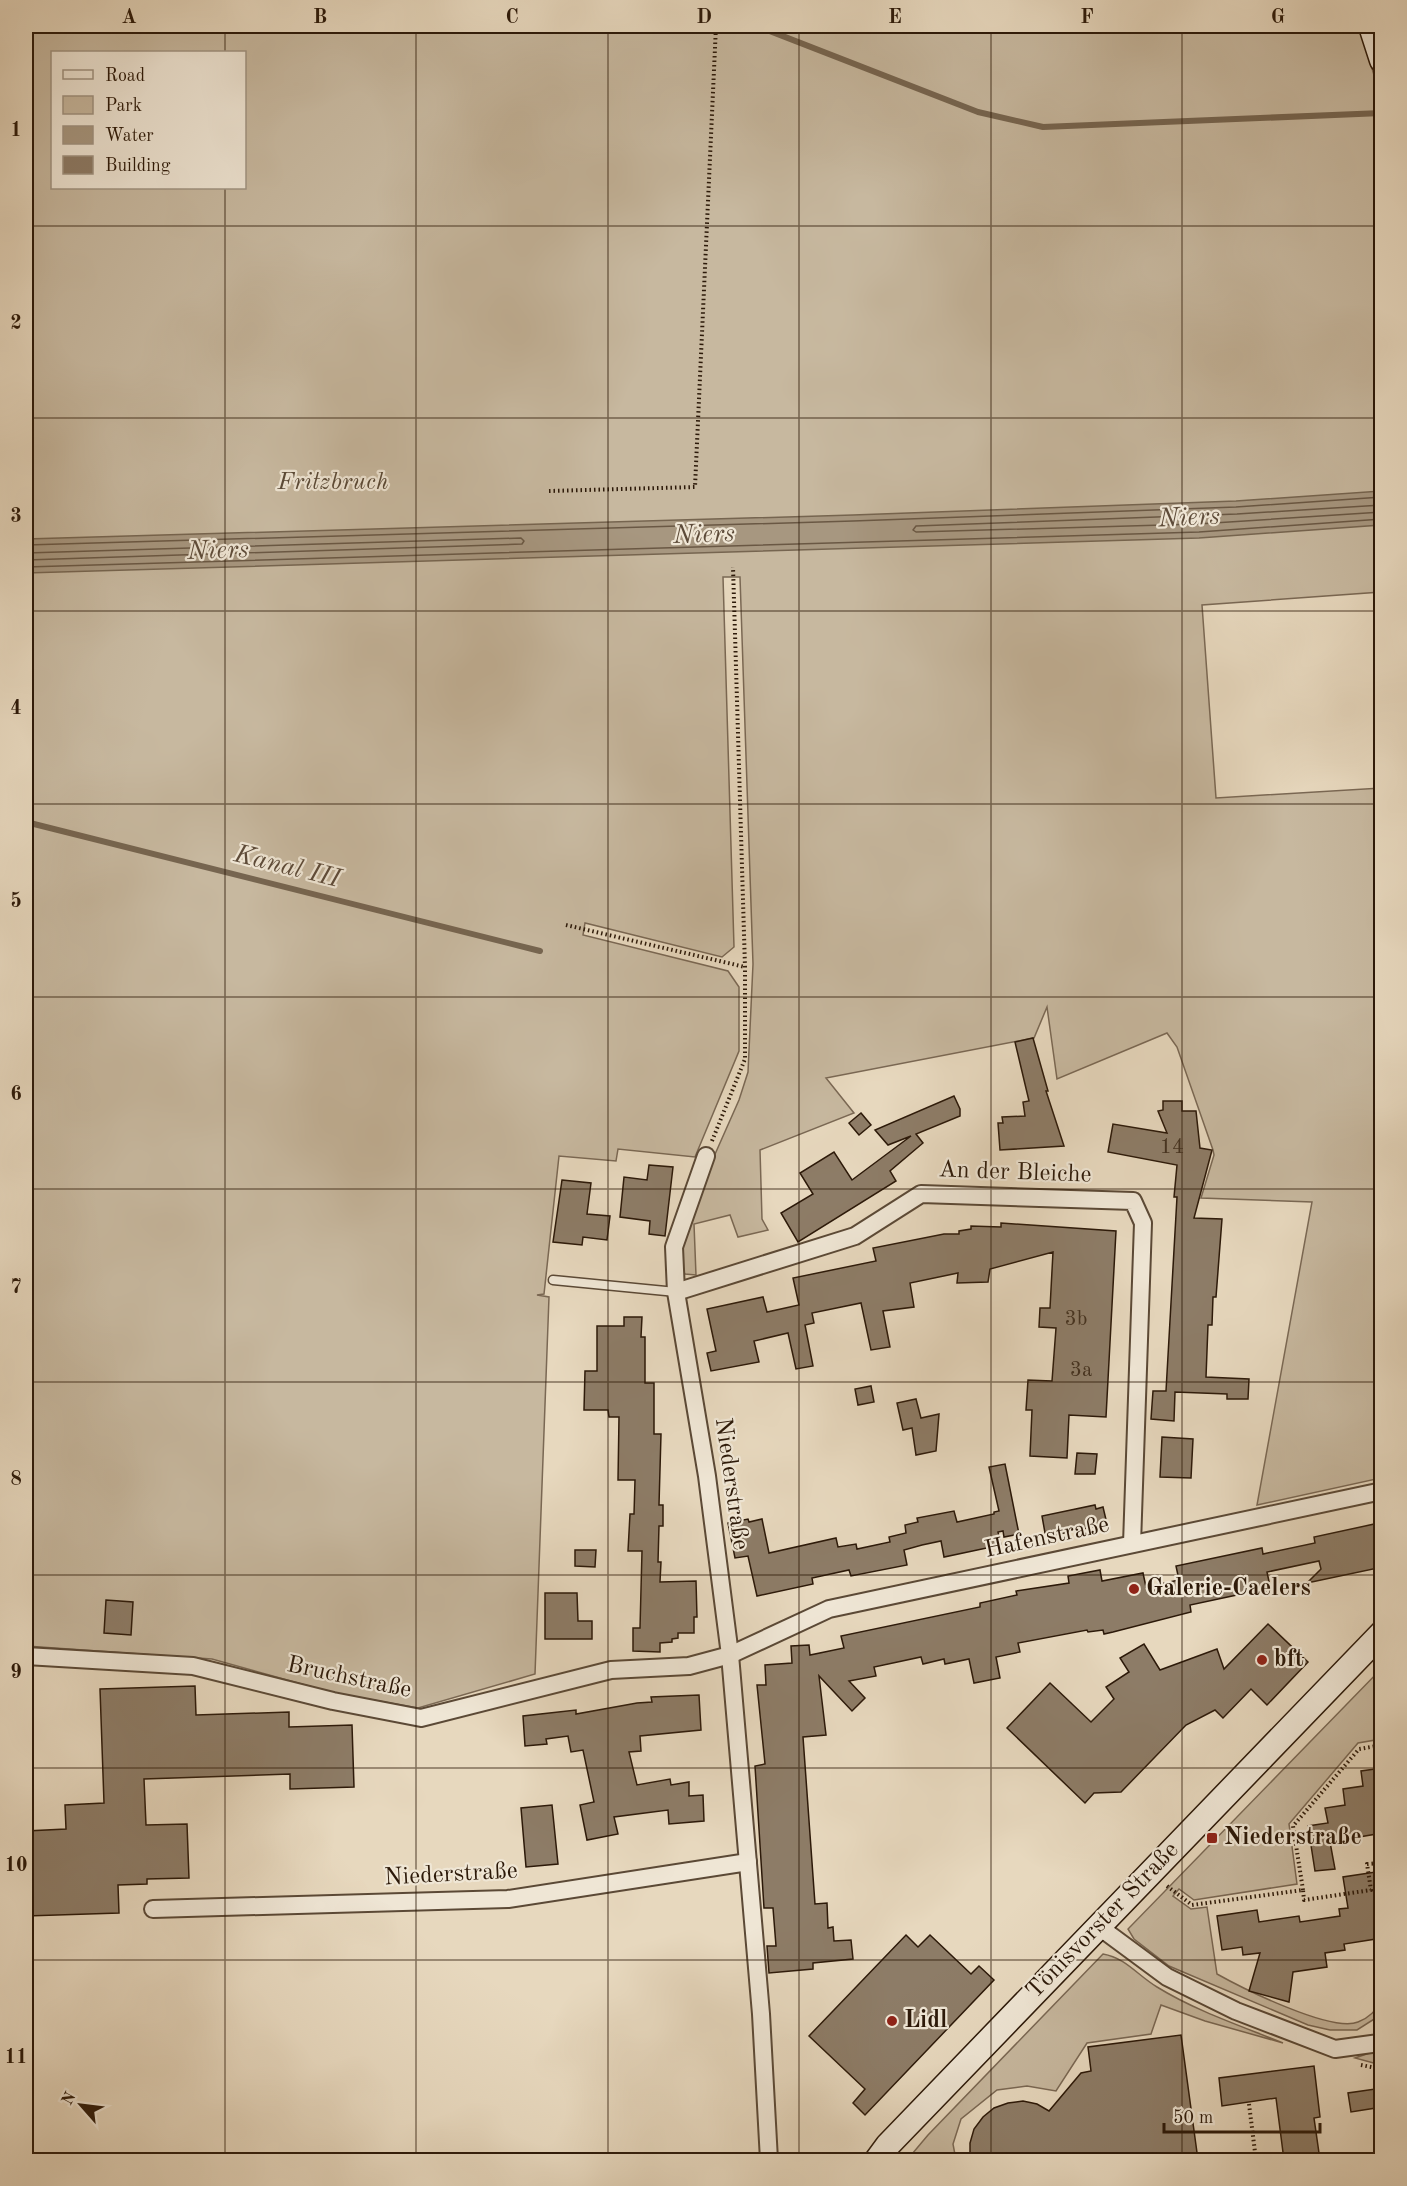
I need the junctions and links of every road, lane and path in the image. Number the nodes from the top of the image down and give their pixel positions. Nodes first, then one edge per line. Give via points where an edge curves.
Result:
1 (717, 26) edge
2 (1371, 26) edge
3 (1382, 60) edge
4 (549, 491) dead end
5 (732, 567) dead end
6 (566, 925) dead end
7 (745, 967) junction
8 (706, 1156) joint
9 (553, 1280) dead end
10 (676, 1292) junction
11 (1382, 1491) edge
12 (1132, 1544) junction
13 (1382, 1633) edge
14 (730, 1655) junction
15 (26, 1656) edge
16 (1382, 1744) edge
17 (748, 1862) junction
18 (1382, 1863) edge
19 (1150, 1872) junction
20 (1303, 1890) junction
21 (153, 1909) dead end
22 (1098, 1926) junction
23 (1382, 2039) edge
24 (1249, 2104) dead end
25 (769, 2160) edge
26 (877, 2160) edge
27 (1256, 2160) edge

1 - 4 path via 695,487
2 - 3 main road
5 - 7 path
6 - 7 path
7 - 8 path via 745,1059
8 - 10 street via 674,1247
9 - 10 lane
10 - 12 street, An der Bleiche via 855,1236 921,1194 1133,1201 1143,1223
10 - 14 street, Niederstraße via 707,1476
11 - 12 street, Hafenstraße
12 - 14 street, Hafenstraße via 829,1609
13 - 19 main road, Tönisvorster Straße
14 - 15 street, Bruchstraße via 688,1666 611,1670 421,1718 193,1666
14 - 17 street, Niederstraße
16 - 20 path via 1359,1749 1293,1827
17 - 21 street, Niederstraße via 508,1899
17 - 25 street, Niederstraße
18 - 20 path via 1367,1864 1371,1890 1304,1900
19 - 20 path via 1192,1905
19 - 22 main road, Tönisvorster Straße
22 - 23 street via 1167,1977 1236,2011 1335,2049 1379,2043
22 - 26 main road, Tönisvorster Straße
24 - 27 path

